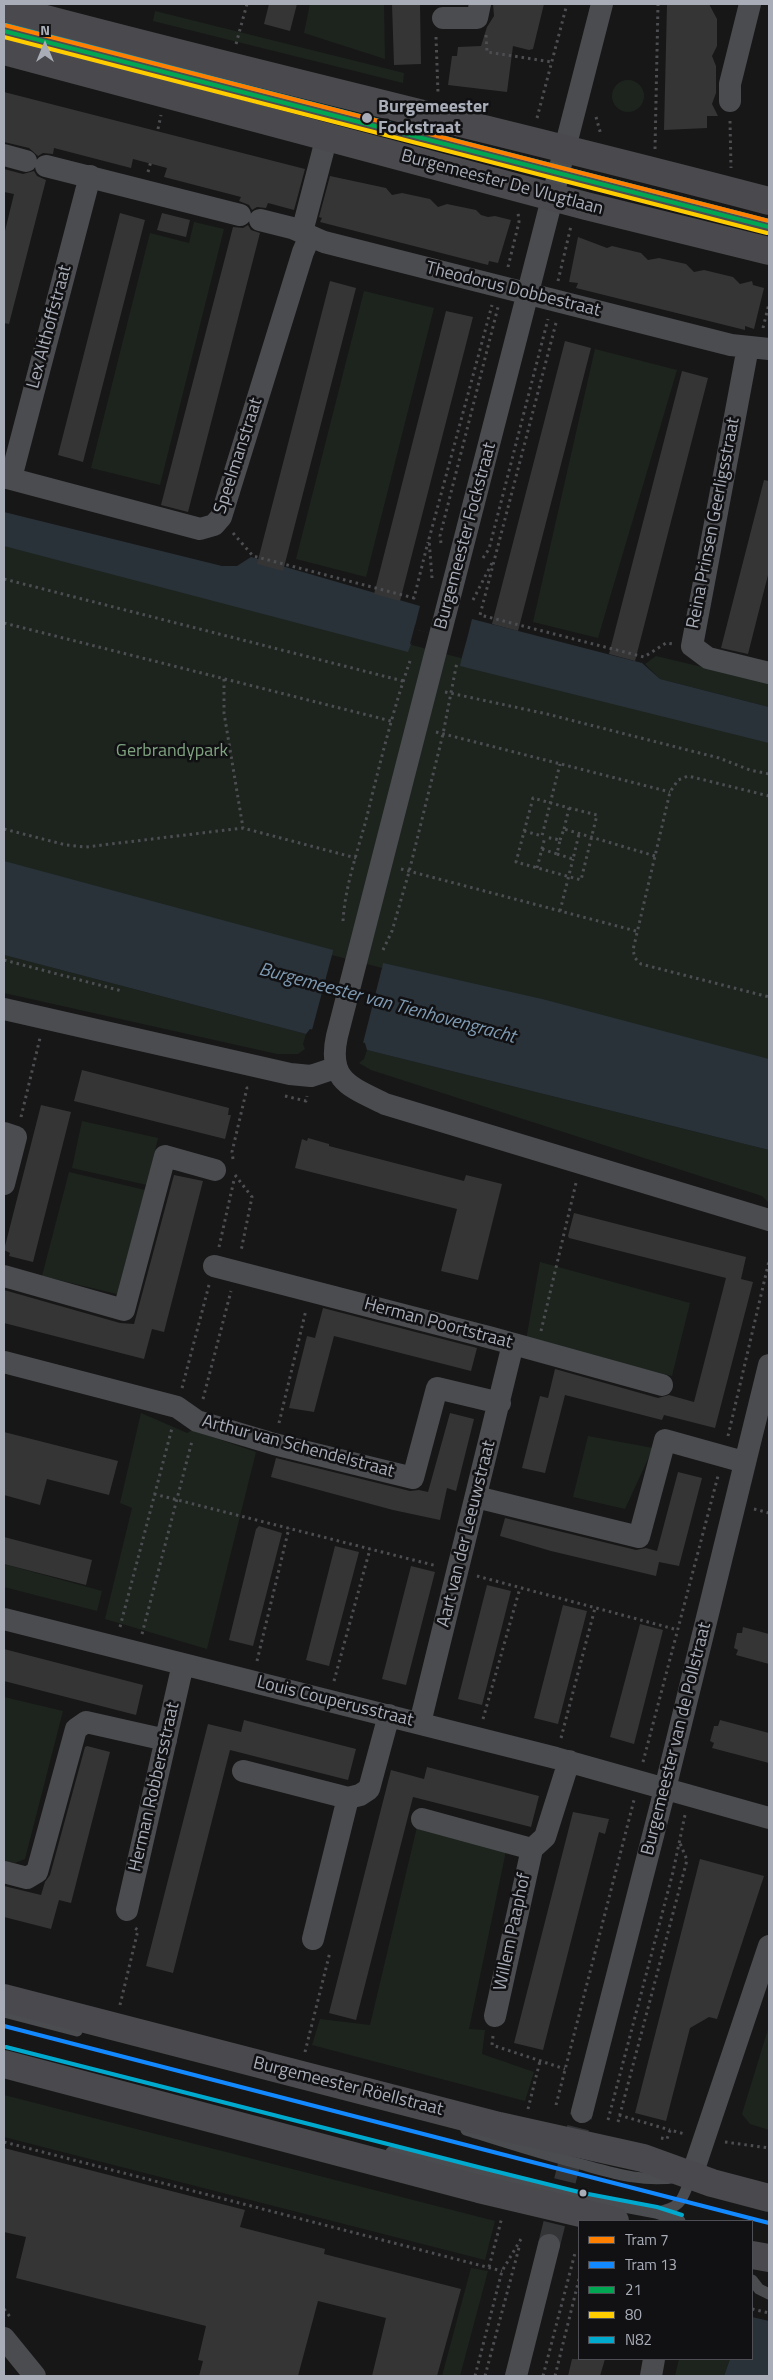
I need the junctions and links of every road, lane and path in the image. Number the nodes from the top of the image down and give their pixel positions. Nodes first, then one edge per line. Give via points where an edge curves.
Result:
1 (247, 4) edge
2 (567, 4) edge
3 (602, 4) edge
4 (658, 4) edge
5 (750, 4) edge
6 (4, 8) edge
7 (479, 11) edge
8 (439, 23) joint
9 (4, 32) edge
10 (234, 49) dead end
11 (4, 51) edge
12 (552, 62) junction
13 (438, 98) dead end
14 (730, 101) joint
15 (597, 112) dead end
16 (327, 136) junction
17 (531, 140) junction
18 (655, 153) dead end
19 (4, 155) edge
20 (599, 157) junction
21 (558, 173) junction
22 (731, 173) dead end
23 (90, 176) junction
24 (520, 188) junction
25 (769, 201) edge
26 (571, 223) dead end
27 (769, 227) edge
28 (306, 234) junction
29 (769, 251) edge
30 (500, 286) junction
31 (529, 294) junction
32 (557, 301) junction
33 (758, 348) edge
34 (7, 478) edge
35 (429, 539) junction
36 (245, 546) dead end
37 (441, 546) dead end
38 (494, 559) junction
39 (480, 562) dead end
40 (432, 579) dead end
41 (4, 580) edge
42 (471, 606) dead end
43 (4, 623) edge
44 (656, 648) dead end
45 (411, 658) dead end
46 (457, 660) dead end
47 (769, 673) edge
48 (224, 679) junction
49 (403, 681) junction
50 (409, 683) dead end
51 (444, 692) dead end
52 (451, 693) junction
53 (391, 721) junction
54 (416, 727) junction
55 (443, 734) junction
56 (560, 764) junction
57 (769, 774) edge
58 (670, 792) junction
59 (769, 796) edge
60 (551, 802) junction
61 (569, 808) junction
62 (243, 828) junction
63 (4, 829) edge
64 (564, 829) junction
65 (524, 831) junction
66 (579, 834) junction
67 (544, 836) junction
68 (592, 838) junction
69 (560, 840) junction
70 (542, 849) junction
71 (557, 854) junction
72 (655, 856) junction
73 (356, 858) junction
74 (573, 859) junction
75 (380, 864) junction
76 (537, 868) junction
77 (409, 872) junction
78 (569, 877) junction
79 (560, 911) junction
80 (343, 924) dead end
81 (636, 931) junction
82 (380, 958) dead end
83 (4, 960) edge
84 (122, 991) dead end
85 (769, 997) edge
86 (4, 1009) edge
87 (44, 1017) junction
88 (335, 1068) junction
89 (248, 1088) dead end
90 (10, 1135) edge
91 (232, 1152) dead end
92 (580, 1163) junction
93 (215, 1170) dead end
94 (4, 1184) edge
95 (769, 1220) edge
96 (769, 1261) edge
97 (214, 1266) dead end
98 (4, 1276) edge
99 (311, 1291) junction
100 (514, 1344) junction
101 (536, 1350) junction
102 (4, 1362) edge
103 (769, 1365) edge
104 (662, 1385) dead end
105 (500, 1403) junction
106 (274, 1444) junction
107 (734, 1459) junction
108 (154, 1494) dead end
109 (476, 1497) junction
110 (289, 1528) junction
111 (370, 1549) junction
112 (458, 1571) junction
113 (520, 1588) junction
114 (595, 1608) junction
115 (4, 1619) edge
116 (678, 1630) junction
117 (183, 1664) junction
118 (252, 1681) junction
119 (328, 1700) junction
120 (388, 1715) junction
121 (420, 1723) junction
122 (478, 1738) junction
123 (166, 1740) junction
124 (562, 1759) junction
125 (243, 1771) dead end
126 (638, 1782) junction
127 (665, 1789) junction
128 (348, 1798) junction
129 (769, 1818) edge
130 (422, 1819) dead end
131 (680, 1842) dead end
132 (532, 1849) junction
133 (4, 1872) edge
134 (126, 1910) joint
135 (313, 1939) joint
136 (769, 1946) edge
137 (4, 1998) edge
138 (4, 2012) edge
139 (118, 2013) dead end
140 (495, 2016) joint
141 (90, 2034) dead end
142 (4, 2053) edge
143 (303, 2061) dead end
144 (540, 2061) junction
145 (4, 2064) edge
146 (565, 2069) junction
147 (531, 2098) dead end
148 (556, 2105) dead end
149 (582, 2112) tunnel mouth
150 (619, 2115) junction
151 (618, 2122) dead end
152 (451, 2126) dead end
153 (670, 2130) dead end
154 (4, 2142) edge
155 (692, 2175) junction
156 (769, 2198) edge
157 (656, 2213) junction
158 (611, 2220) edge
159 (677, 2220) edge
160 (500, 2224) dead end
161 (549, 2246) tunnel mouth
162 (753, 2248) edge
163 (575, 2253) dead end
164 (753, 2255) edge
165 (769, 2256) edge
166 (489, 2266) junction
167 (502, 2271) junction
168 (753, 2281) edge
169 (578, 2283) edge
170 (769, 2294) edge
171 (753, 2309) edge
172 (767, 2312) edge
173 (4, 2338) edge
174 (654, 2360) edge
175 (35, 2376) edge
176 (475, 2376) edge
177 (485, 2376) edge
178 (516, 2376) edge
179 (543, 2376) edge
180 (554, 2376) edge
181 (651, 2376) edge

1 - 10 path
2 - 12 path
3 - 21 street, Burgemeester Fockstraat
4 - 18 path
5 - 14 street via 730,84
6 - 17 main road, Burgemeester De Vlugtlaan
7 - 8 street
7 - 12 path via 488,38 487,52
8 - 13 path
9 - 21 lane, Burgemeester De Vlugtlaan
11 - 16 main road, Burgemeester De Vlugtlaan
12 - 17 path
14 - 22 path
15 - 20 path via 602,143
16 - 24 main road, Burgemeester De Vlugtlaan
16 - 28 street, Speelmanstraat
17 - 21 main road, Burgemeester De Vlugtlaan
19 - 23 street, Theodorus Dobbestraat
20 - 21 main road, Burgemeester De Vlugtlaan
20 - 25 main road, Burgemeester De Vlugtlaan
21 - 24 main road, Burgemeester De Vlugtlaan
21 - 27 lane, Burgemeester De Vlugtlaan
21 - 29 main road, Burgemeester De Vlugtlaan
21 - 31 street, Burgemeester Fockstraat
23 - 28 street, Theodorus Dobbestraat
23 - 34 street, Lex Althoffstraat
24 - 30 path, Burgemeester Fockstraat via 516,201 519,222
26 - 32 path, Burgemeester Fockstraat
28 - 30 street, Theodorus Dobbestraat
28 - 34 street, Speelmanstraat via 221,517 214,526 200,529
30 - 31 street, Theodorus Dobbestraat
30 - 35 path
30 - 37 path, Burgemeester Fockstraat via 440,536
31 - 32 street, Theodorus Dobbestraat
31 - 54 street, Burgemeester Fockstraat
32 - 33 street, Theodorus Dobbestraat via 731,345
32 - 38 path
32 - 39 path, Burgemeester Fockstraat via 489,549
33 - 47 street, Reina Prinsen Geerligsstraat via 692,646 708,658
35 - 36 path via 414,598 253,556
35 - 40 path
38 - 42 path
38 - 44 path via 480,615 644,657
41 - 49 path
43 - 48 path
45 - 49 path
46 - 52 path
48 - 53 path
48 - 62 path via 224,713
49 - 50 path
49 - 53 path
51 - 52 path
52 - 55 path
52 - 57 path via 547,714
53 - 54 path
53 - 73 path
54 - 55 path
54 - 75 street, Burgemeester Fockstraat
55 - 56 path
55 - 77 path
56 - 58 path
56 - 60 path
58 - 59 path via 678,780 688,776
58 - 72 path
60 - 61 path
60 - 65 path via 533,798
60 - 67 path
61 - 64 path
61 - 68 path via 597,815
62 - 63 path via 86,847
62 - 73 path
64 - 66 path
64 - 69 path
65 - 67 path
65 - 76 path via 516,862
66 - 68 path
66 - 74 path
67 - 69 path
67 - 70 path
68 - 72 path
68 - 78 path via 581,880
69 - 71 path
70 - 71 path
70 - 76 path
71 - 74 path
72 - 81 path
73 - 75 path
73 - 80 path
74 - 78 path
75 - 77 path
75 - 88 street, Burgemeester Fockstraat via 337,1036
76 - 78 path
77 - 79 path
77 - 82 path via 392,931
78 - 79 path
79 - 81 path
81 - 85 path via 633,950 641,964
83 - 84 path
86 - 87 street
87 - 88 street via 290,1074 311,1076
87 - 90 path
88 - 92 street via 340,1078 350,1086 386,1104
89 - 91 path
90 - 94 street
92 - 95 street
92 - 101 path
93 - 98 street via 165,1156 124,1310
96 - 107 path
97 - 99 street, Herman Poortstraat
99 - 100 street, Herman Poortstraat
99 - 106 path
100 - 101 street, Herman Poortstraat
100 - 105 street, Aart van der Leeuwstraat
101 - 104 street, Herman Poortstraat
102 - 106 street, Arthur van Schendelstraat via 177,1407 197,1421
103 - 107 street, Burgemeester van de Pollstraat
105 - 106 street, Arthur van Schendelstraat via 437,1388 413,1478
105 - 109 street, Aart van der Leeuwstraat
107 - 109 street via 665,1440 639,1537
107 - 116 path
107 - 127 street, Burgemeester van de Pollstraat
108 - 110 path
109 - 112 street, Aart van der Leeuwstraat
110 - 111 path
110 - 118 path
111 - 112 path
111 - 119 path
112 - 113 path
112 - 121 street, Aart van der Leeuwstraat
113 - 114 path
113 - 122 path
114 - 116 path
114 - 124 path
115 - 117 street, Louis Couperusstraat
116 - 126 path
117 - 118 street, Louis Couperusstraat
117 - 123 street, Herman Robbersstraat
118 - 119 street, Louis Couperusstraat
119 - 120 street, Louis Couperusstraat
120 - 121 street, Louis Couperusstraat
120 - 128 street via 369,1789
121 - 122 street, Louis Couperusstraat
122 - 124 street, Louis Couperusstraat
123 - 133 street via 86,1722 76,1729 37,1872 27,1878
123 - 134 street, Herman Robbersstraat
124 - 126 street, Louis Couperusstraat
124 - 132 street, Willem Paaphof via 545,1837
125 - 128 street
126 - 127 street, Louis Couperusstraat
126 - 146 path
127 - 129 street, Louis Couperusstraat
127 - 149 street, Burgemeester van de Pollstraat
128 - 135 street
130 - 132 street, Willem Paaphof
131 - 150 path via 686,1860
132 - 140 street, Willem Paaphof
134 - 139 path via 128,1922 138,1930
135 - 143 path via 330,1952
136 - 155 street
137 - 155 main road, Burgemeester Röellstraat via 499,2126 643,2158
138 - 141 lane
140 - 144 path via 492,2045
142 - 157 lane via 484,2176
144 - 146 path
144 - 147 path
145 - 158 main road via 479,2189
146 - 148 path
150 - 151 path
150 - 153 path
152 - 155 lane, Burgemeester Röellstraat via 526,2150 637,2178 656,2180
154 - 166 path
155 - 156 main road, Burgemeester Röellstraat
155 - 157 lane via 682,2200 674,2209
157 - 159 lane
160 - 166 path
161 - 178 street
162 - 165 lane
163 - 179 path
164 - 165 main road
166 - 167 path
167 - 176 path
167 - 177 path via 521,2239
168 - 170 lane
169 - 180 path
171 - 172 path
173 - 175 street
174 - 181 street

